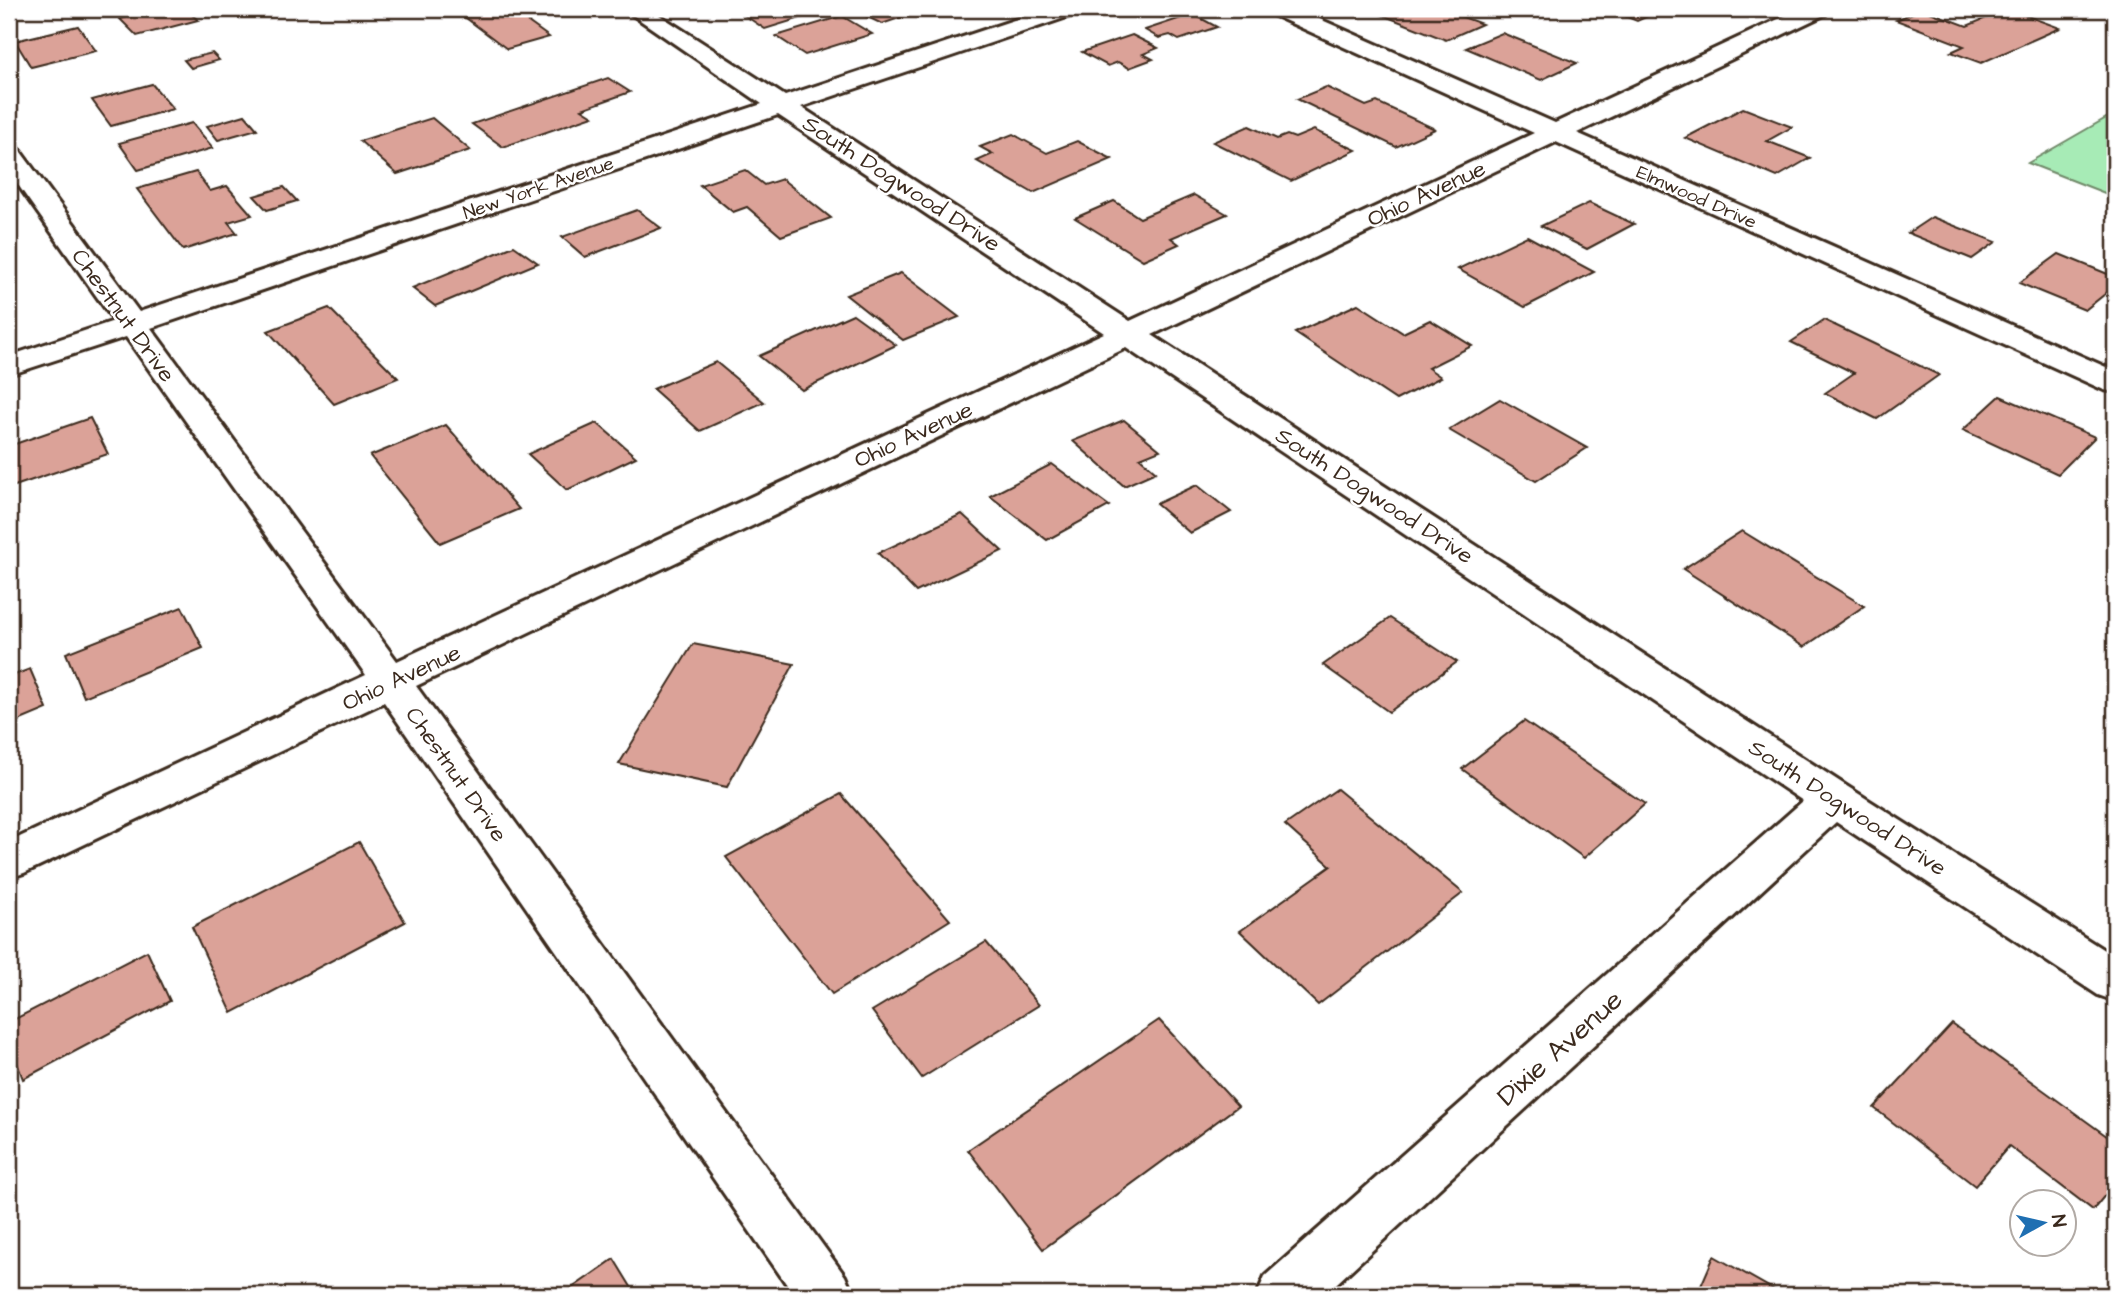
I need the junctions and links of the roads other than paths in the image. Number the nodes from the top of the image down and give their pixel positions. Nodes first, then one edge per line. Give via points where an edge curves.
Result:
1 (635, 9) edge
2 (1068, 9) edge
3 (1279, 9) edge
4 (1818, 9) edge
5 (784, 104) junction
6 (1555, 133) junction
7 (9, 153) edge
8 (131, 325) junction
9 (1128, 332) junction
10 (9, 366) edge
11 (2115, 383) edge
12 (391, 681) junction
13 (1833, 799) junction
14 (9, 861) edge
15 (2115, 981) edge
16 (827, 1295) edge
17 (1284, 1295) edge

1 - 5 street, South Dogwood Drive
2 - 5 street, New York Avenue
3 - 6 street, Elmwood Drive
4 - 6 street, Ohio Avenue
5 - 8 street, New York Avenue
5 - 9 street, South Dogwood Drive
6 - 9 street, Ohio Avenue
6 - 11 street, Elmwood Drive
7 - 8 street, Chestnut Drive
8 - 10 street, New York Avenue
8 - 12 street, Chestnut Drive
9 - 12 street, Ohio Avenue
9 - 13 street, South Dogwood Drive
12 - 14 street, Ohio Avenue
12 - 16 street, Chestnut Drive
13 - 15 street, South Dogwood Drive
13 - 17 street, Dixie Avenue

